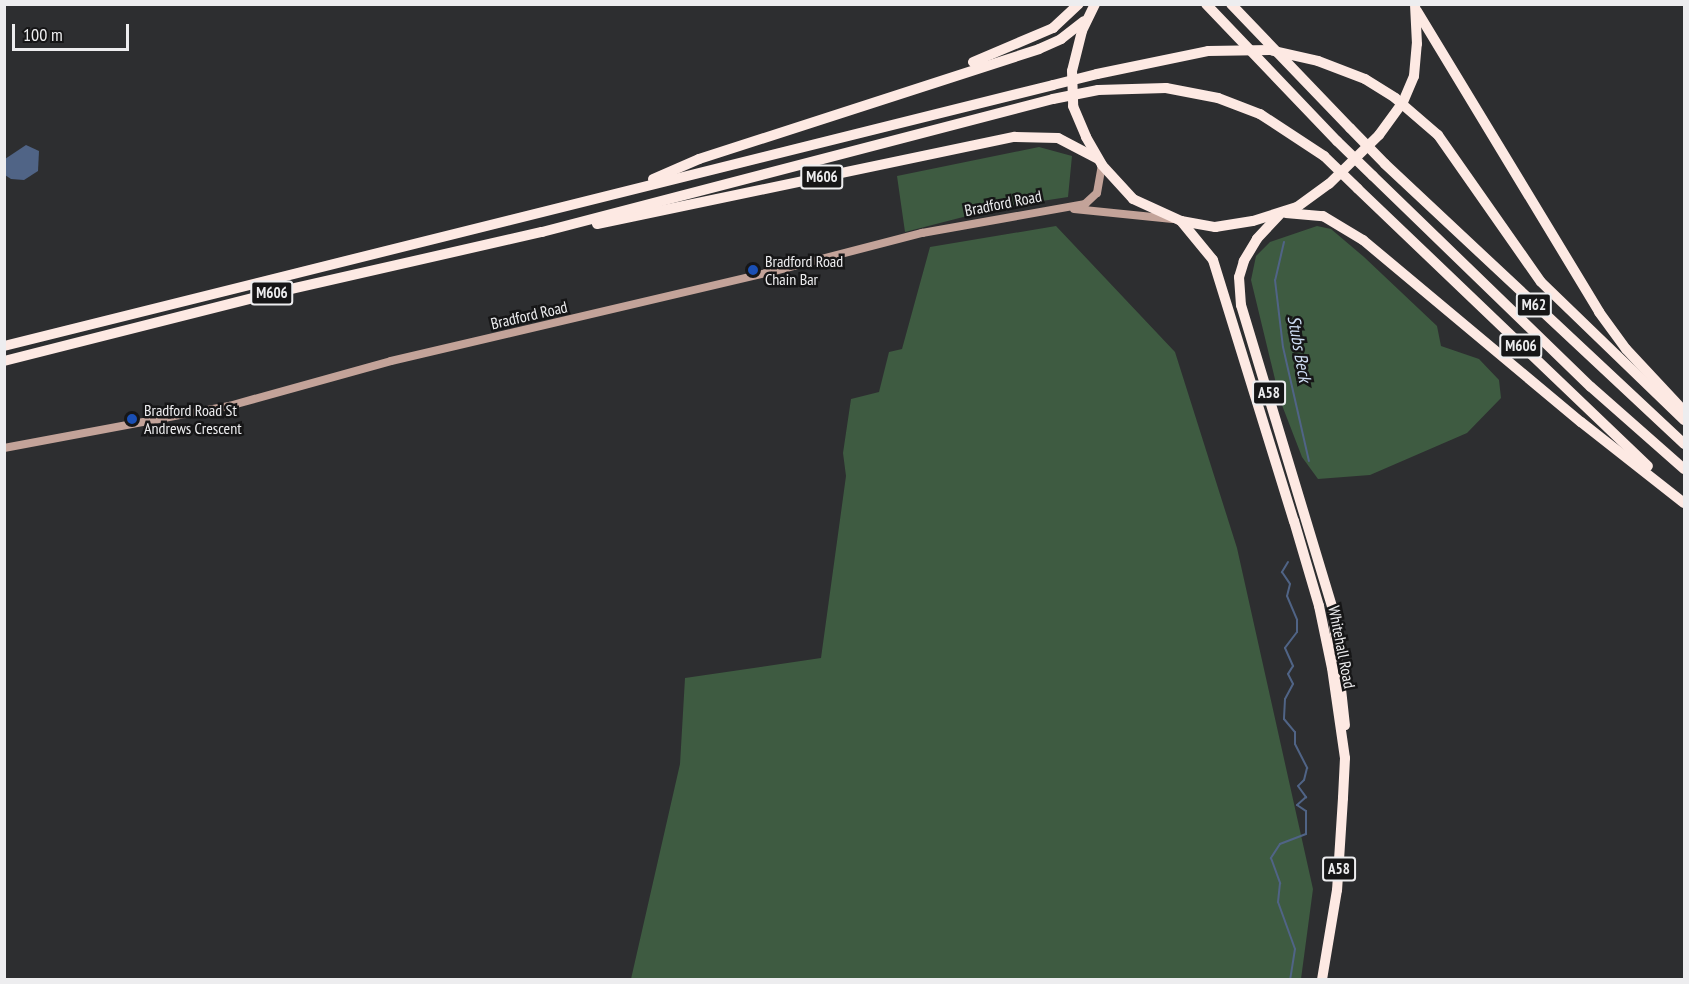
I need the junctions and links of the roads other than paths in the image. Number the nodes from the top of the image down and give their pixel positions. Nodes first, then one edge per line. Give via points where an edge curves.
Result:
1 (1079, 4) edge
2 (1206, 4) edge
3 (1231, 4) edge
4 (1416, 7) edge
5 (1093, 8) edge
6 (935, 81) junction
7 (1100, 162) junction
8 (627, 191) junction
9 (1061, 208) junction
10 (1282, 214) junction
11 (1178, 220) junction
12 (542, 232) junction
13 (4, 346) edge
14 (4, 361) edge
15 (1684, 411) edge
16 (1684, 420) edge
17 (1684, 444) edge
18 (4, 448) edge
19 (1684, 469) edge
20 (1684, 502) edge
21 (1344, 758) junction
22 (1322, 980) edge

1 - 6 highway via 1053,28
2 - 19 highway, M62, bridge via 1337,141 1591,387
3 - 17 highway, M62, bridge via 1385,164
4 - 10 highway via 1417,63 1410,88 1392,120 1329,184
4 - 15 highway via 1599,312 1626,349
5 - 6 highway, M606 via 1049,45
5 - 7 highway via 1075,53 1071,89 1078,121
6 - 8 highway, M606 via 699,159
7 - 9 street, Bradford Road via 1100,186 1094,198
7 - 11 highway via 1133,199
7 - 12 highway, M606 via 1058,138 1015,137 631,219
8 - 13 highway, M606
8 - 16 highway, M606, bridge via 1097,74 1208,51 1270,50 1318,61 1365,79 1395,98 1438,135 1541,282
9 - 11 street, Bradford Road
9 - 18 street, Bradford Road via 922,233 775,272 391,361 229,406
10 - 11 highway via 1227,226
10 - 20 highway via 1323,216 1363,240 1581,422
10 - 21 highway, A58 via 1257,239 1244,261 1240,297 1332,606 1346,715
11 - 21 highway, Whitehall Road / A58 via 1213,260 1236,331 1319,606
12 - 14 highway, M606 via 260,296
12 - 20 highway, M606, bridge via 1098,90 1166,88 1218,98 1260,114 1324,156
21 - 22 highway, Whitehall Road / A58 via 1337,890

